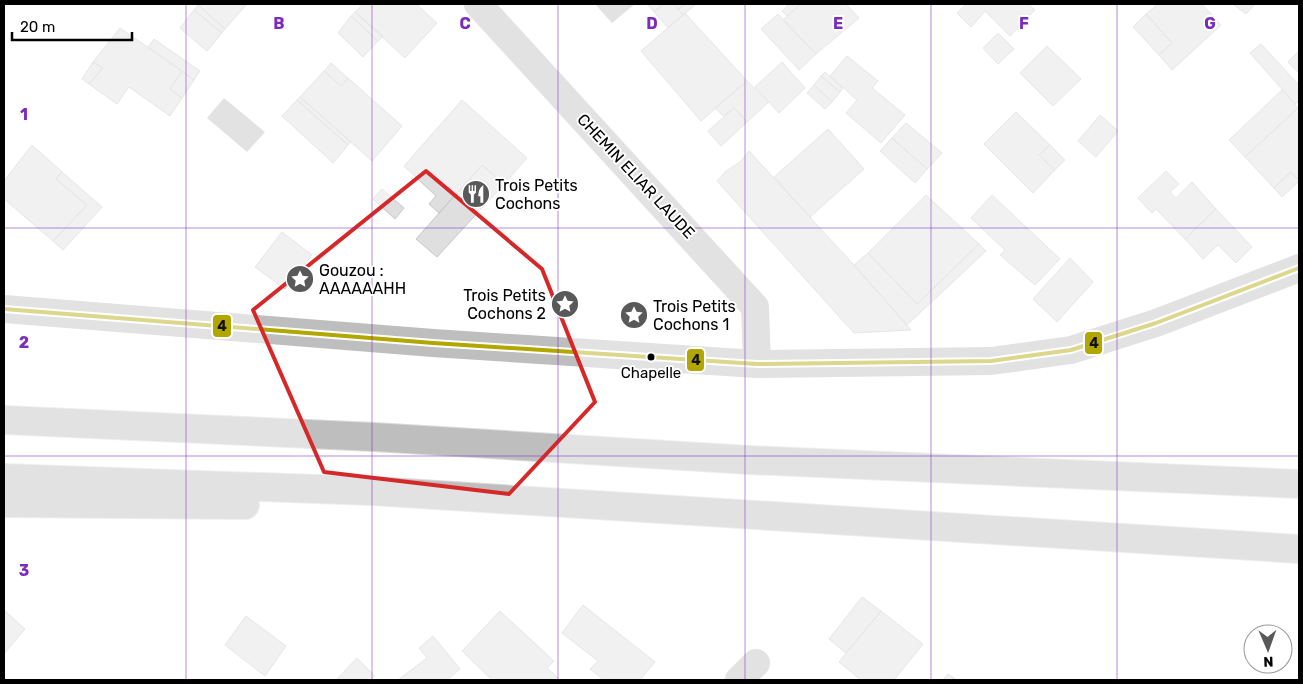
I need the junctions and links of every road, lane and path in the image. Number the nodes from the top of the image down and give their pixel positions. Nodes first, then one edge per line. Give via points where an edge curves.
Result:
1 (478, 4) edge
2 (1299, 268) edge
3 (4, 309) edge
4 (757, 364) junction
5 (4, 420) edge
6 (4, 478) edge
7 (1299, 484) edge
8 (4, 503) edge
9 (745, 515) junction
10 (1299, 549) edge

1 - 4 main road, CHEMIN ELIAR LAUDE via 756,307
2 - 4 main road via 1156,323 1071,350 991,361
3 - 4 main road via 433,344
5 - 7 main road
6 - 9 main road via 372,491
8 - 9 main road via 284,505
9 - 10 main road

